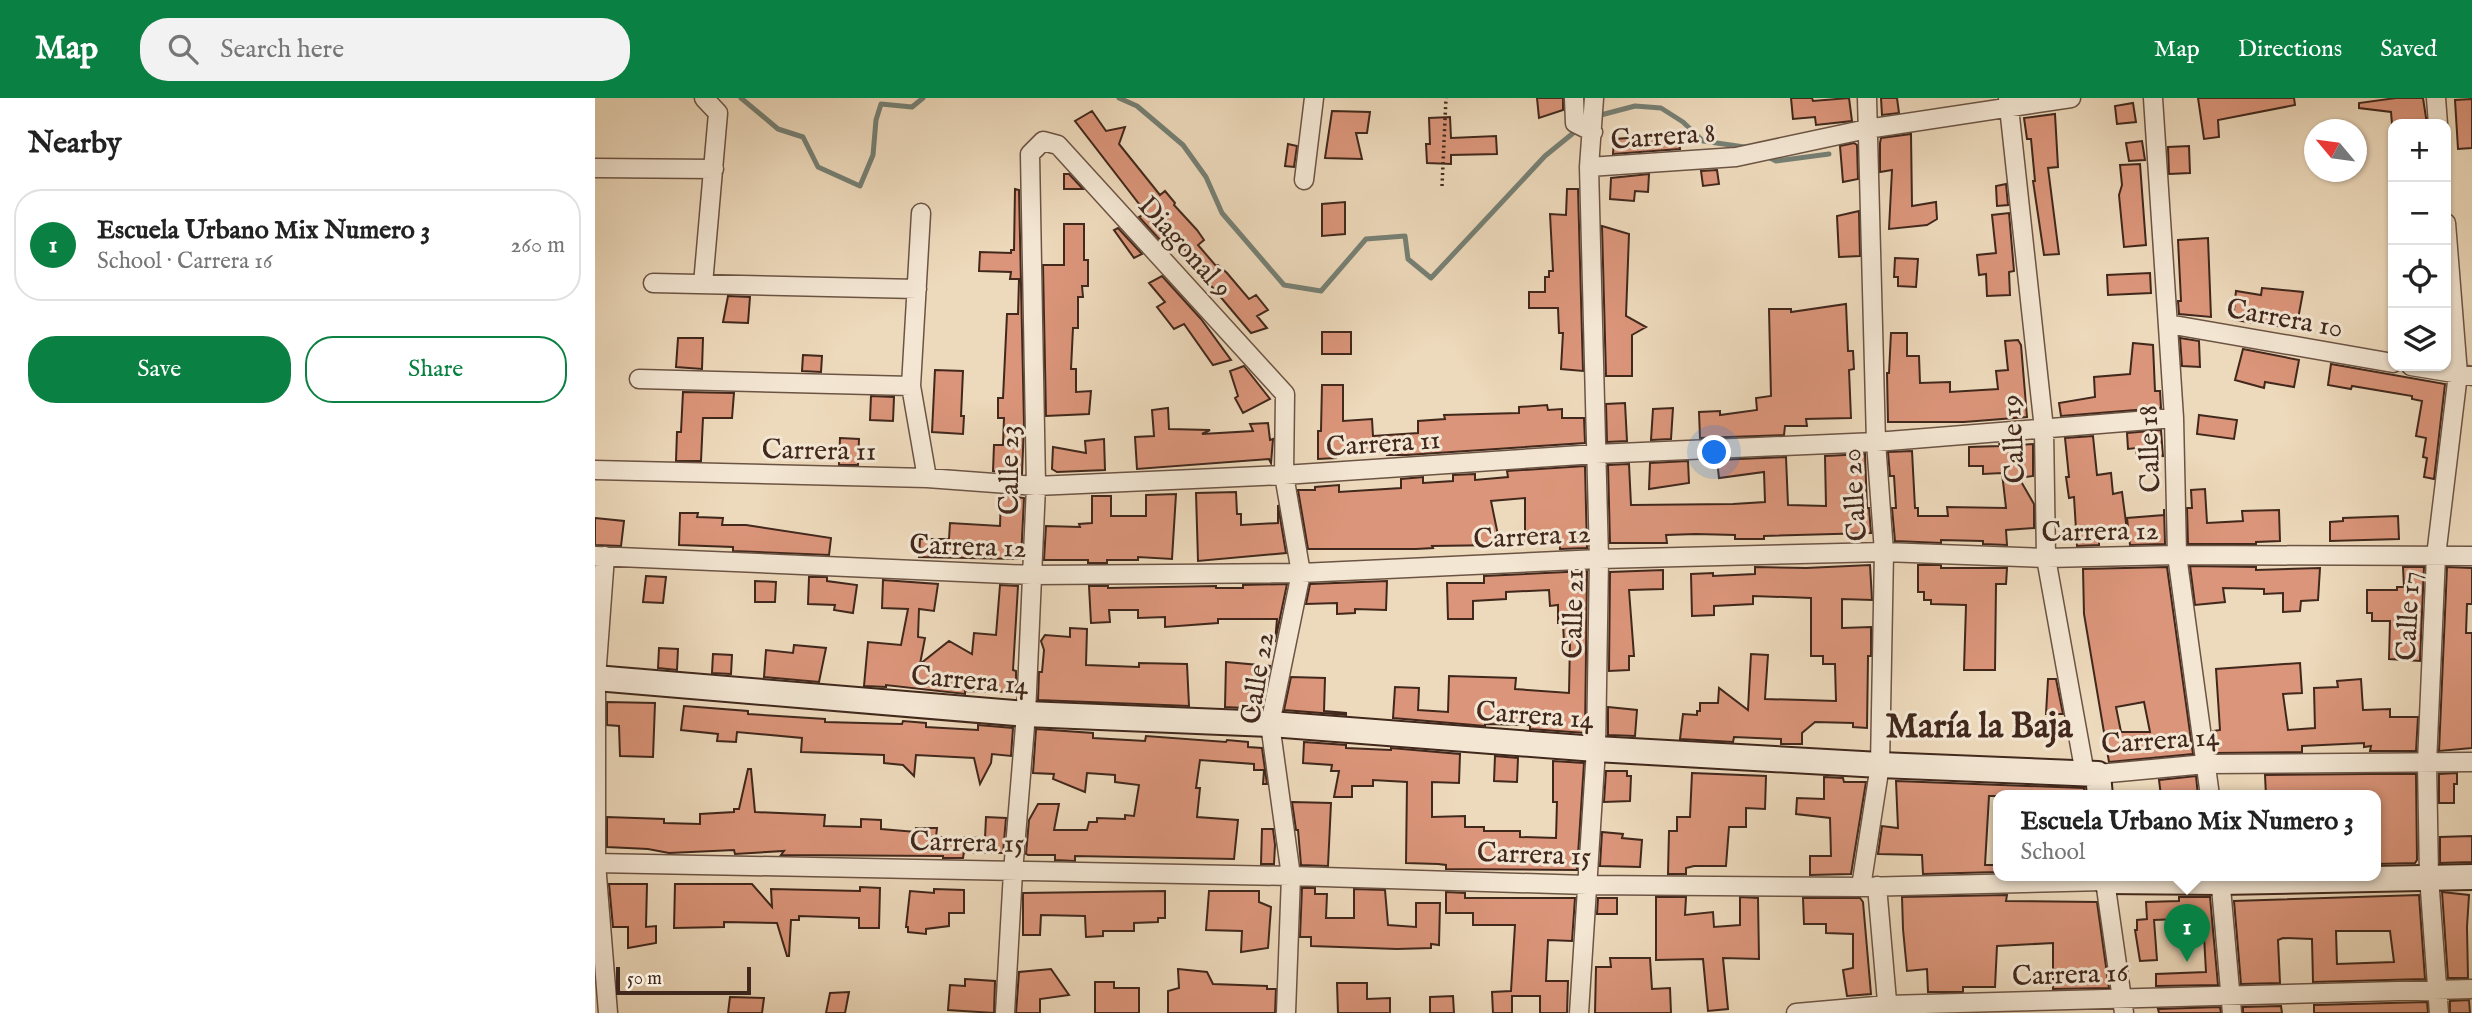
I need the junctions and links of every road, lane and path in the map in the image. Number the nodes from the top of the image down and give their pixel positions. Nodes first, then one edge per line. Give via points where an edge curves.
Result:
1 (704, 98) edge
2 (1314, 98) edge
3 (1446, 98) edge
4 (1574, 98) edge
5 (1594, 98) edge
6 (1867, 98) edge
7 (2071, 98) edge
8 (2153, 98) edge
9 (2436, 98) edge
10 (2009, 103) edge
11 (2438, 119) edge
12 (1867, 129) junction
13 (1593, 132) junction
14 (1043, 141) joint
15 (1589, 167) junction
16 (595, 168) edge
17 (714, 169) junction
18 (1304, 180) dead end
19 (1442, 186) dead end
20 (921, 213) dead end
21 (2449, 245) edge
22 (653, 283) dead end
23 (703, 284) junction
24 (916, 289) junction
25 (2168, 324) junction
26 (2388, 362) edge
27 (2441, 371) edge
28 (2465, 375) edge
29 (639, 379) dead end
30 (911, 386) junction
31 (1285, 394) joint
32 (2174, 418) junction
33 (2044, 429) junction
34 (1876, 442) junction
35 (1596, 454) junction
36 (595, 470) edge
37 (1284, 475) junction
38 (927, 478) junction
39 (1036, 486) junction
40 (1884, 552) junction
41 (2177, 555) junction
42 (2472, 555) edge
43 (600, 556) edge
44 (2436, 556) junction
45 (2046, 558) junction
46 (1599, 559) junction
47 (1301, 572) junction
48 (1032, 575) junction
49 (595, 678) edge
50 (1026, 714) junction
51 (1270, 724) junction
52 (1596, 749) junction
53 (2472, 762) edge
54 (2427, 763) junction
55 (2206, 764) junction
56 (1880, 765) junction
57 (2094, 781) edge
58 (2209, 790) edge
59 (596, 863) edge
60 (1013, 872) junction
61 (1291, 876) junction
62 (2381, 877) edge
63 (2429, 877) junction
64 (2472, 877) edge
65 (2038, 881) edge
66 (2105, 881) edge
67 (2220, 881) edge
68 (1587, 885) junction
69 (1869, 886) junction
70 (2437, 989) junction
71 (2472, 989) edge
72 (2230, 995) junction
73 (2123, 1005) edge
74 (1888, 1009) edge
75 (608, 1013) edge
76 (1005, 1013) edge
77 (1286, 1013) edge
78 (1579, 1013) edge
79 (1796, 1013) edge
80 (2232, 1013) edge
81 (2439, 1013) edge

1 - 17 street via 718,113
2 - 18 street
3 - 19 path
4 - 13 street via 1575,123
5 - 13 street, Calle 21
6 - 12 street, Calle 20
7 - 10 street, Carrera 8
8 - 25 street, Calle 18
9 - 11 street
10 - 12 street, Carrera 8
10 - 33 street, Calle 19
12 - 15 street, Carrera 8 via 1736,157
12 - 34 street, Calle 20
13 - 15 street, Calle 21
14 - 31 street, Diagonal 9 via 1058,145
14 - 39 street, Calle 23 via 1030,154
15 - 35 street, Calle 21
16 - 17 street
17 - 23 street
20 - 24 street
21 - 28 street, Calle 17
22 - 23 street
23 - 24 street
24 - 30 street
25 - 26 street, Carrera 10
25 - 32 street, Calle 18
27 - 28 street
28 - 44 street, Calle 17
29 - 30 street
30 - 38 street
31 - 37 street, Calle 22
32 - 33 street, Carrera 11
32 - 41 street, Calle 18
33 - 34 street, Carrera 11
33 - 45 street, Calle 19
34 - 35 street, Carrera 11
34 - 40 street, Calle 20
35 - 37 street, Carrera 11
35 - 46 street, Calle 21
36 - 38 street, Carrera 11
37 - 39 street, Carrera 11
37 - 47 street, Calle 22
38 - 39 street, Carrera 11
39 - 48 street, Calle 23
40 - 45 street, Carrera 12
40 - 46 street, Carrera 12
40 - 56 street, Calle 20
41 - 44 street, Carrera 12
41 - 45 street, Carrera 12
41 - 55 street, Calle 18
42 - 44 street, Carrera 12
43 - 48 street, Carrera 12
43 - 49 street
44 - 54 street, Calle 17
45 - 57 street, Calle 19
46 - 47 street, Carrera 12
46 - 52 street, Calle 21
47 - 48 street, Carrera 12
47 - 51 street, Calle 22
48 - 50 street, Calle 23
49 - 50 street, Carrera 14
49 - 59 street
50 - 51 street, Carrera 14
50 - 60 street, Calle 23
51 - 52 street, Carrera 14
51 - 61 street, Calle 22
52 - 56 street, Carrera 14
52 - 68 street, Calle 21
53 - 54 street, Carrera 14
54 - 55 street, Carrera 14
54 - 63 street, Calle 17
55 - 57 street, Carrera 14
55 - 58 street, Calle 18
56 - 57 street, Carrera 14
56 - 69 street, Calle 20
59 - 60 street, Carrera 15
59 - 75 street
60 - 61 street, Carrera 15
60 - 76 street, Calle 23
61 - 68 street, Carrera 15
61 - 77 street, Calle 22
62 - 63 street, Carrera 15
63 - 64 street, Carrera 15
63 - 70 street, Calle 17
65 - 69 street, Carrera 15
66 - 73 street
67 - 72 street
68 - 69 street, Carrera 15
68 - 78 street, Calle 21
69 - 74 street, Calle 20
70 - 71 street, Carrera 16
70 - 72 street, Carrera 16
70 - 81 street, Calle 17
72 - 73 street, Carrera 16
72 - 80 street
73 - 74 street, Carrera 16
74 - 79 street, Carrera 16

